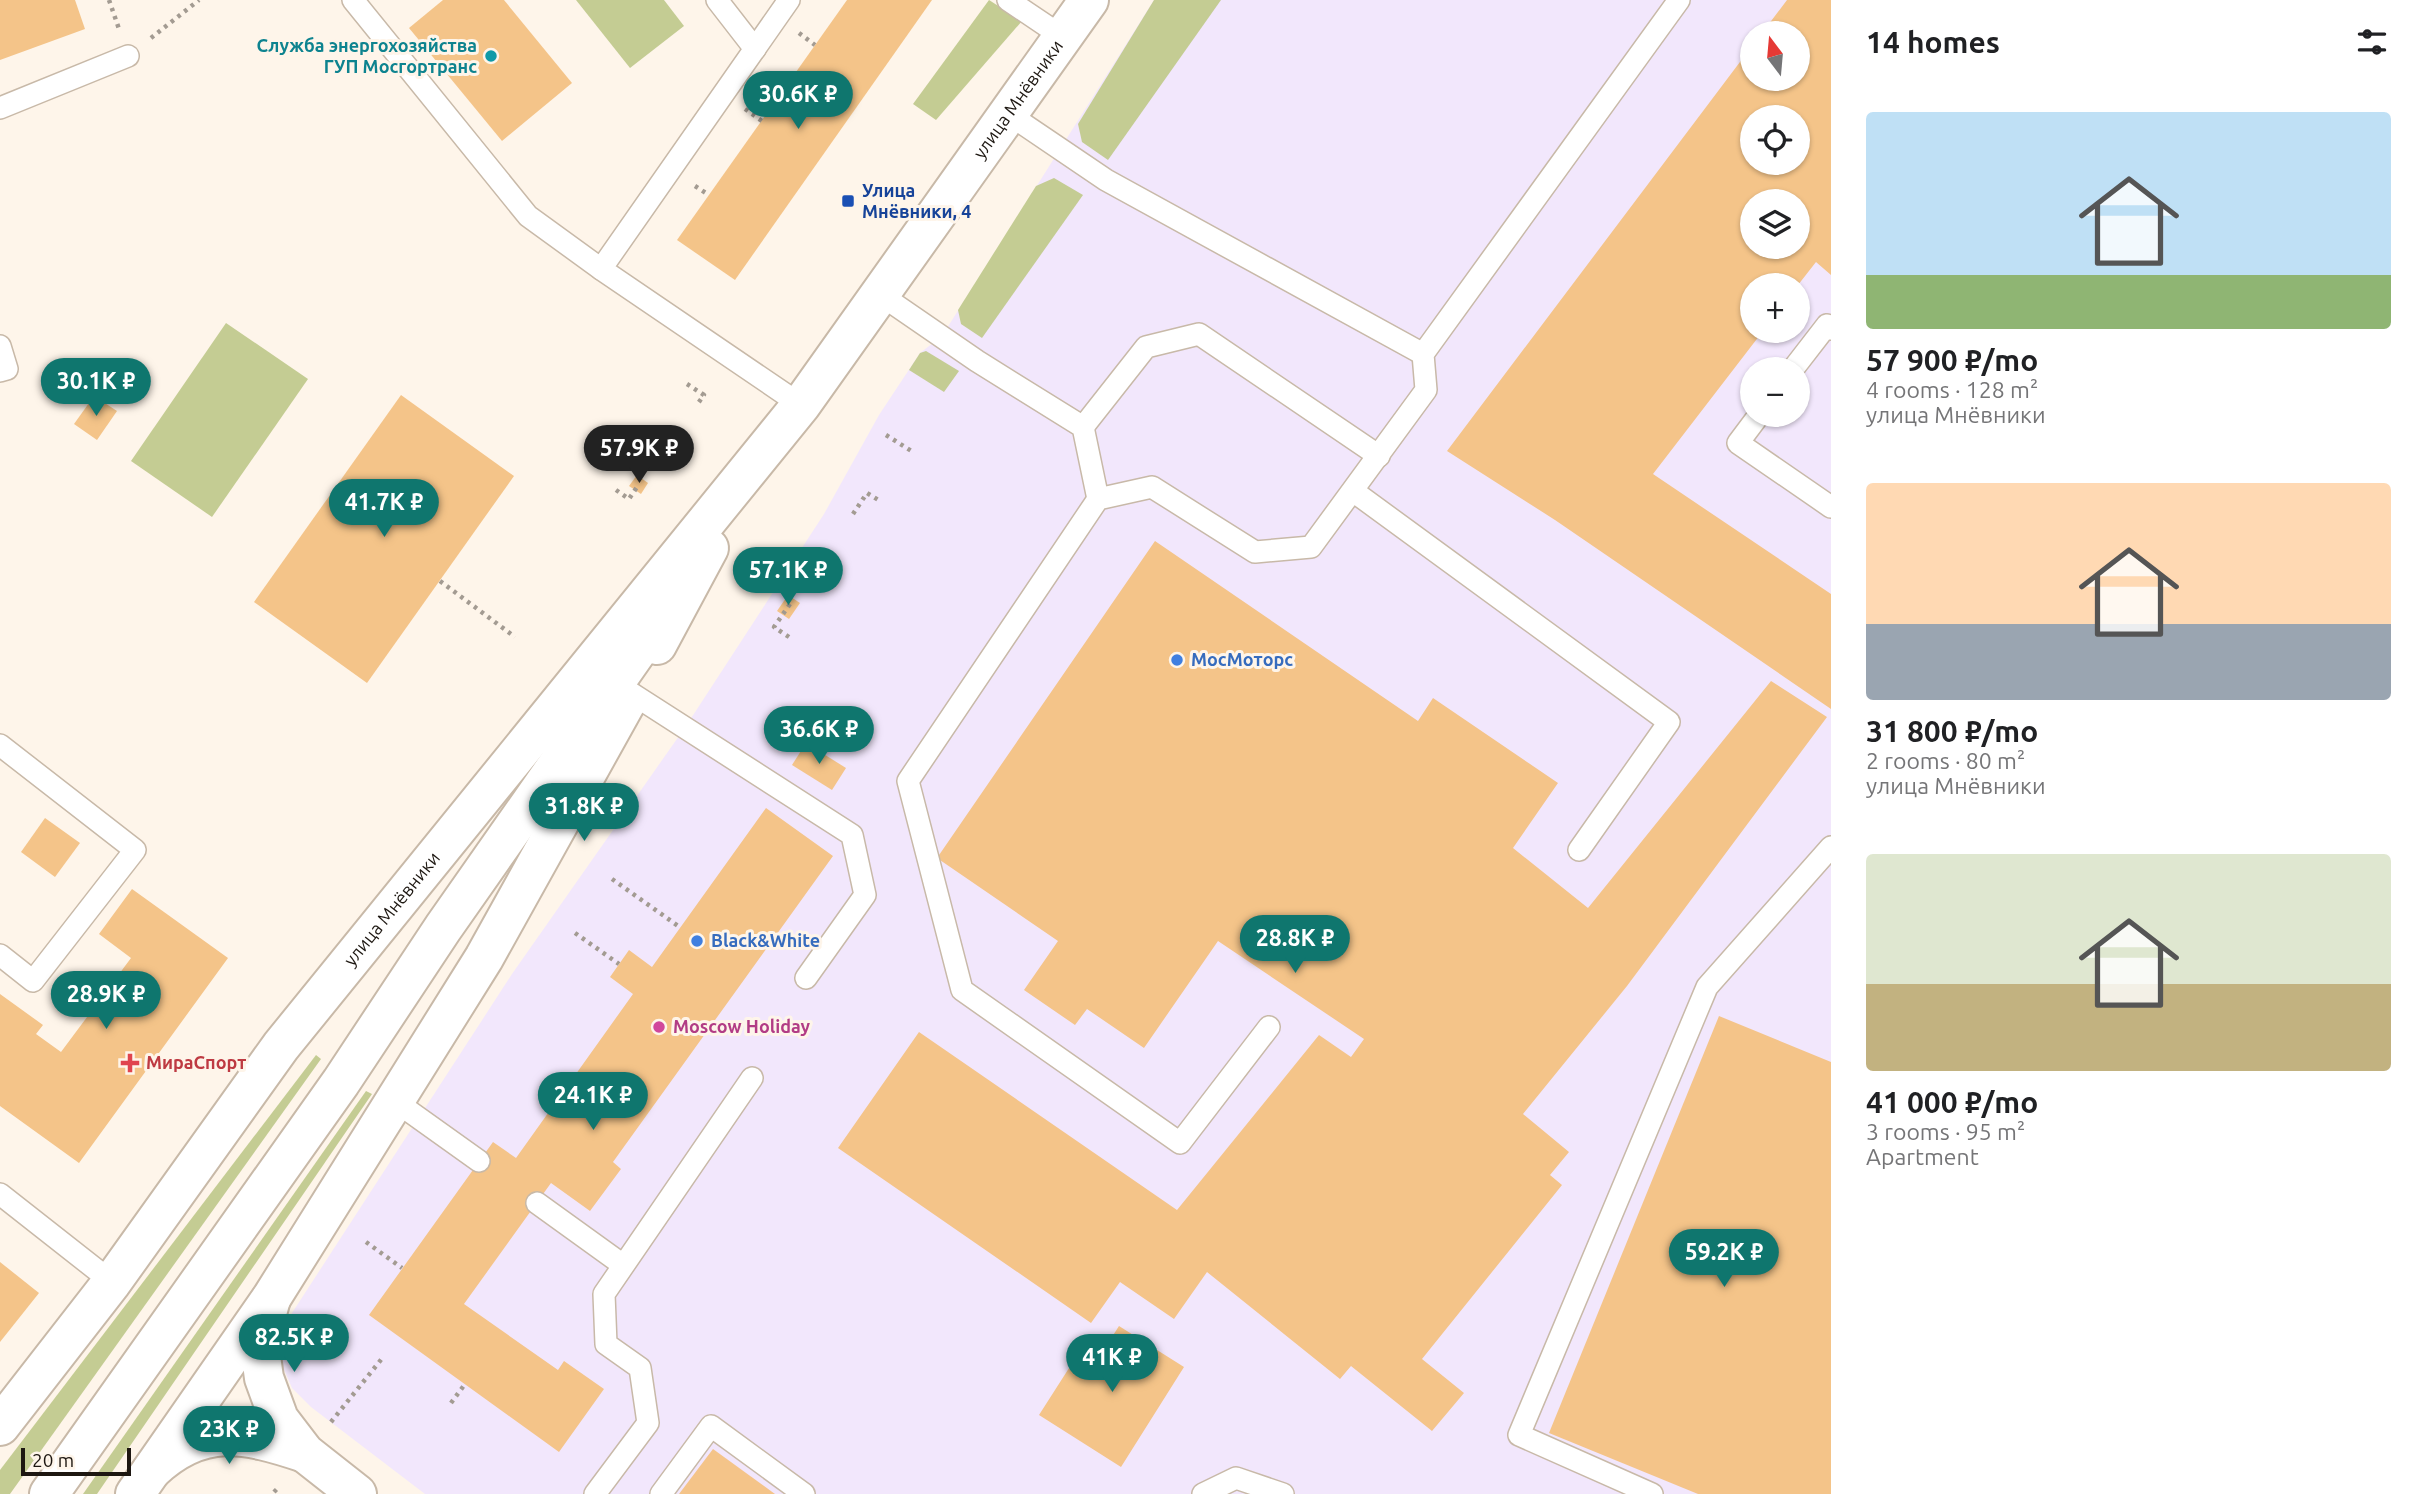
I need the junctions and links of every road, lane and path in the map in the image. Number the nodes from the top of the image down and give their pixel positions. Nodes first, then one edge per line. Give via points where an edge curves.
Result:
1 (199, 0) edge
2 (353, 0) edge
3 (717, 0) edge
4 (789, 0) edge
5 (1008, 0) edge
6 (1089, 0) edge
7 (1679, 0) edge
8 (1063, 37) junction
9 (755, 49) junction
10 (128, 56) joint
11 (0, 108) edge
12 (1010, 115) junction
13 (601, 269) junction
14 (881, 295) junction
15 (1831, 329) edge
16 (0, 346) edge
17 (1423, 354) junction
18 (1802, 357) edge
19 (0, 371) edge
20 (687, 384) dead end
21 (801, 405) junction
22 (696, 406) dead end
23 (1083, 426) junction
24 (1750, 427) edge
25 (886, 435) dead end
26 (913, 453) dead end
27 (1379, 456) junction
28 (639, 484) dead end
29 (616, 490) dead end
30 (1353, 491) junction
31 (1098, 499) junction
32 (880, 501) dead end
33 (1831, 507) edge
34 (853, 513) dead end
35 (709, 548) junction
36 (440, 580) dead end
37 (790, 604) dead end
38 (515, 637) dead end
39 (789, 637) dead end
40 (631, 693) junction
41 (4, 757) edge
42 (1831, 847) edge
43 (1579, 850) dead end
44 (612, 879) dead end
45 (681, 928) dead end
46 (575, 933) dead end
47 (0, 955) edge
48 (619, 964) dead end
49 (806, 978) dead end
50 (1269, 1027) dead end
51 (752, 1078) dead end
52 (395, 1101) junction
53 (479, 1161) dead end
54 (0, 1194) edge
55 (537, 1203) dead end
56 (366, 1242) dead end
57 (623, 1265) junction
58 (402, 1268) dead end
59 (112, 1282) junction
60 (272, 1297) junction
61 (384, 1356) dead end
62 (465, 1384) dead end
63 (451, 1403) dead end
64 (331, 1422) dead end
65 (0, 1426) edge
66 (305, 1453) junction
67 (142, 1483) edge
68 (49, 1494) edge
69 (357, 1494) edge
70 (595, 1494) edge
71 (661, 1494) edge
72 (804, 1494) edge
73 (1203, 1494) edge
74 (1283, 1494) edge
75 (1652, 1494) edge

1 - 10 path
2 - 13 lane via 528,216
3 - 9 lane
4 - 9 lane
5 - 8 lane
6 - 8 main road, улица Мнёвники
7 - 17 lane
8 - 12 main road, улица Мнёвники
9 - 13 lane
10 - 11 lane
12 - 14 main road, улица Мнёвники
12 - 17 lane via 1106,180
13 - 21 lane
14 - 21 main road, улица Мнёвники
14 - 23 lane
15 - 18 lane via 1827,325
16 - 19 lane via 7,369
17 - 27 lane via 1426,390
20 - 22 path via 704,395
21 - 35 main road, улица Мнёвники
21 - 59 main road, улица Мнёвники via 281,1046
23 - 27 lane via 1146,347 1199,334
23 - 31 lane
24 - 33 lane via 1738,443
25 - 26 path
27 - 30 lane
28 - 29 path via 629,499
30 - 31 lane via 1311,547 1255,552 1152,487
30 - 43 lane via 1670,722
31 - 50 lane via 908,781 962,990 1180,1143
32 - 34 path via 867,493
35 - 40 main road, улица Мнёвники
35 - 68 main road, улица Мнёвники via 341,1082
36 - 38 path
37 - 39 path via 774,627
40 - 49 lane via 852,835 864,895
40 - 52 main road, улица Мнёвники via 484,958
41 - 47 lane via 135,850 33,981
42 - 75 lane via 1707,987 1519,1435
44 - 45 path
46 - 48 path
51 - 57 lane
52 - 53 lane
52 - 60 main road, улица Мнёвники
54 - 59 lane
55 - 57 lane
56 - 58 path
57 - 70 lane via 604,1294 606,1344 640,1368 648,1423
59 - 65 main road, улица Мнёвники
60 - 66 main road via 259,1342 264,1378 279,1419
60 - 67 main road, улица Мнёвники
61 - 64 path
62 - 63 path
66 - 67 main road via 266,1440 200,1438 172,1451
66 - 69 main road
71 - 72 lane via 711,1426
73 - 74 lane via 1236,1478

